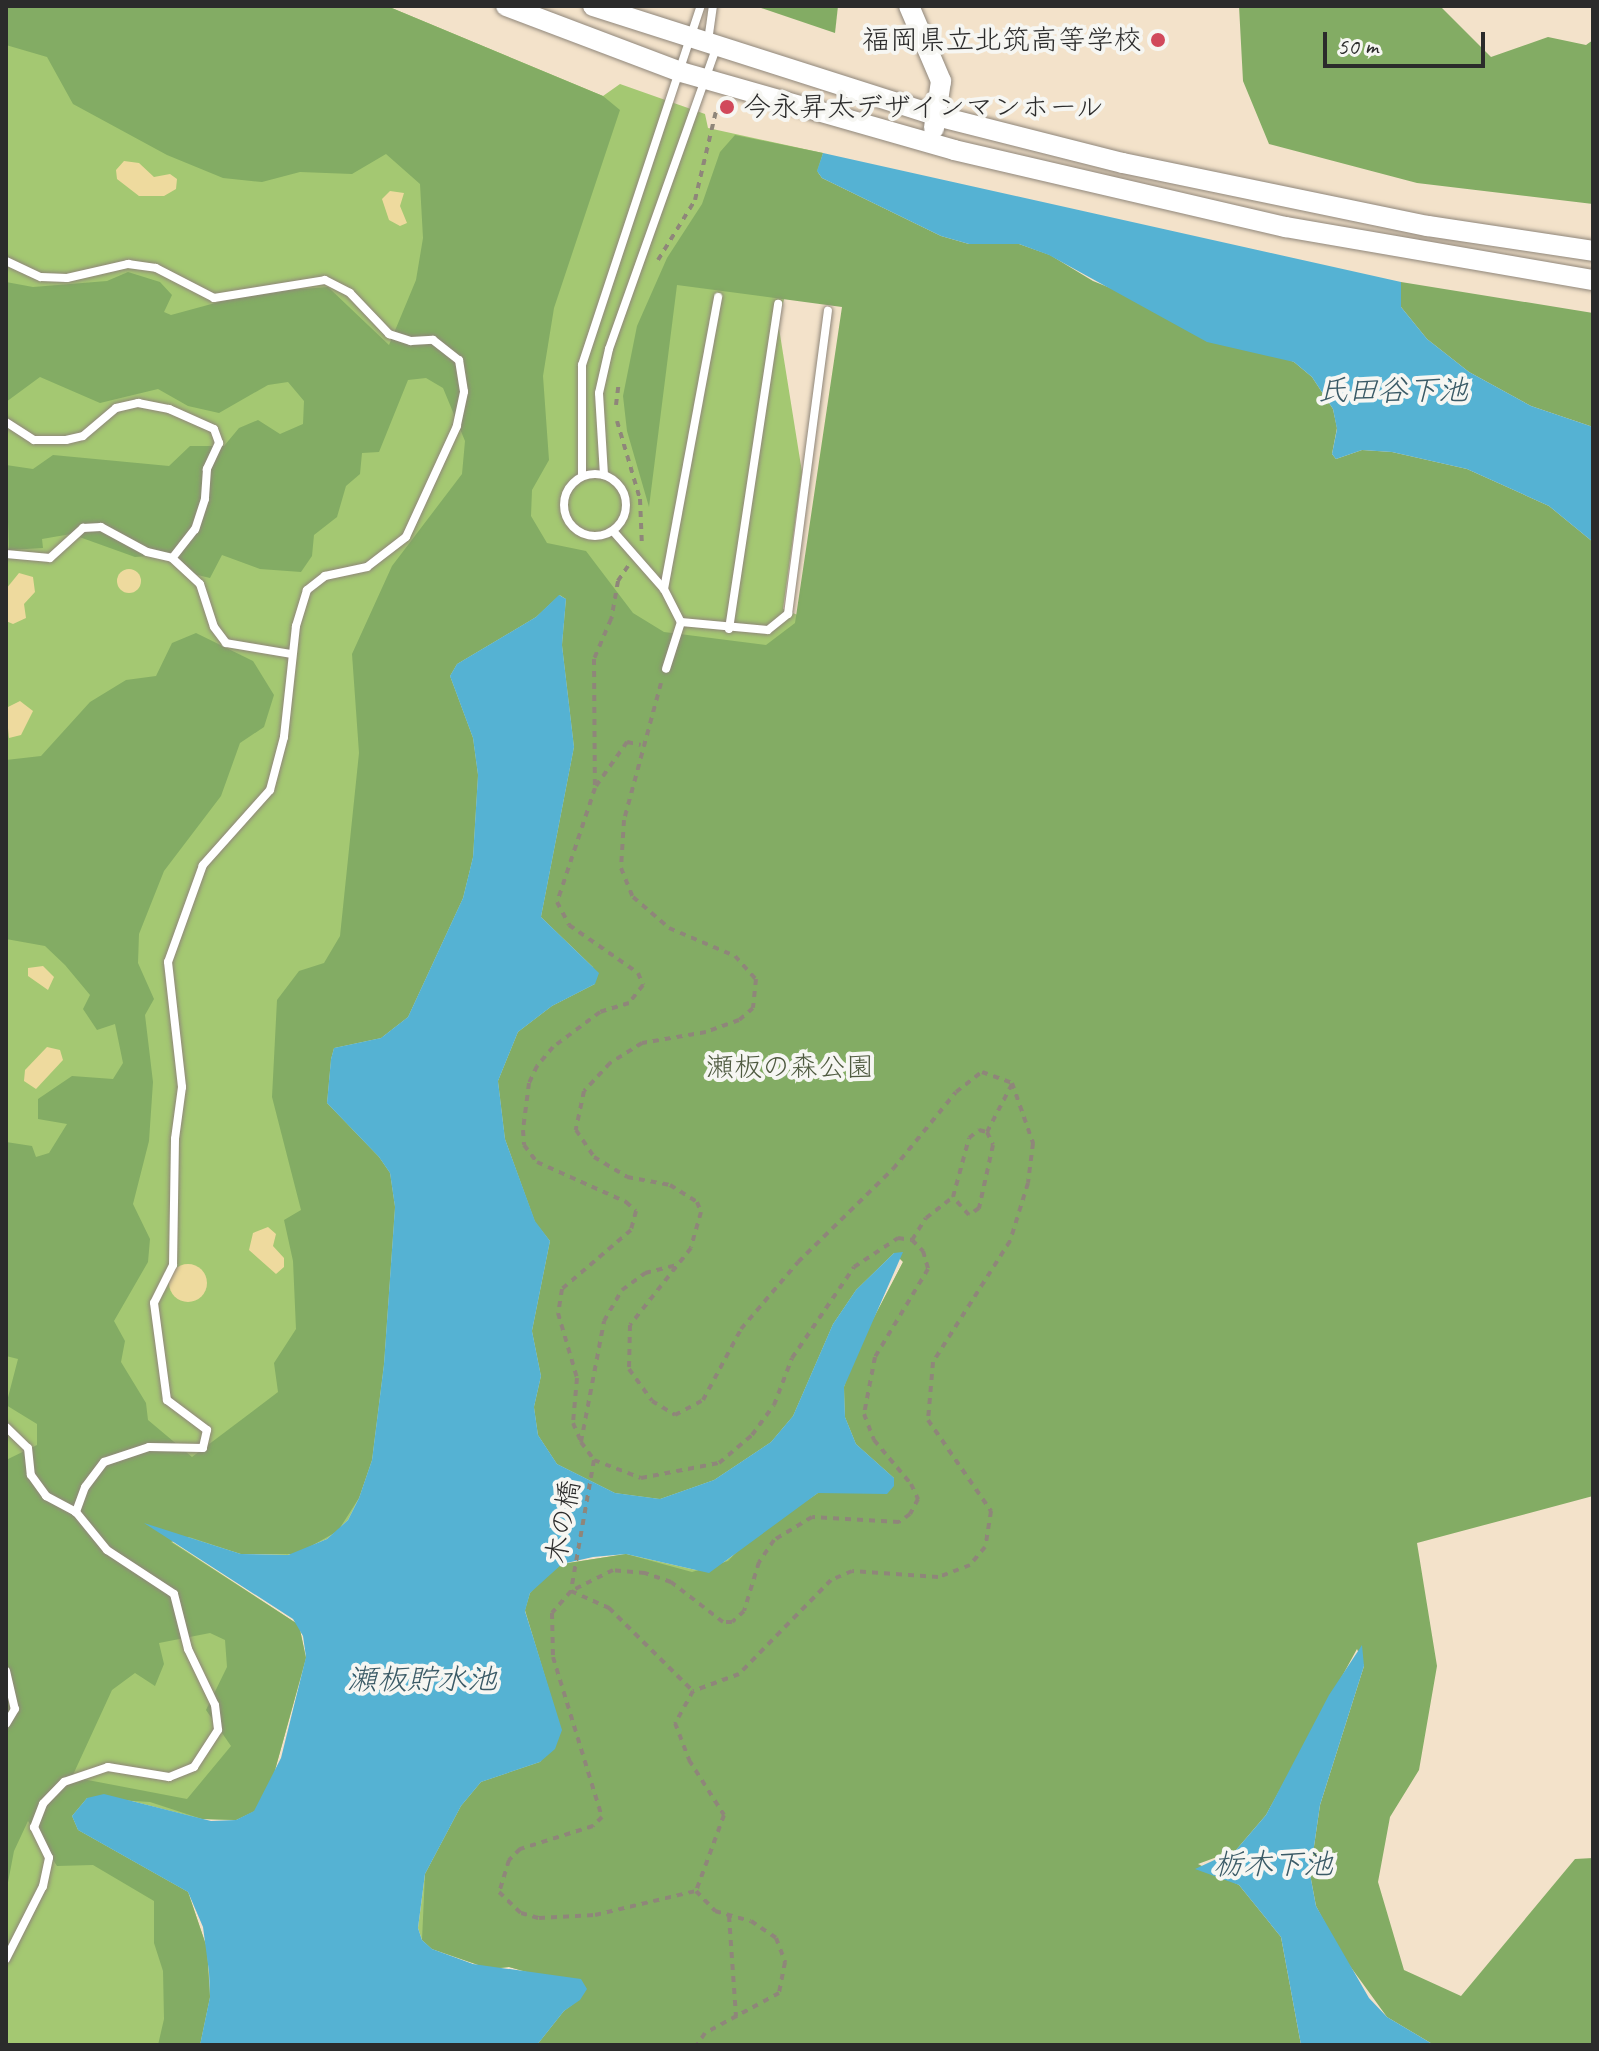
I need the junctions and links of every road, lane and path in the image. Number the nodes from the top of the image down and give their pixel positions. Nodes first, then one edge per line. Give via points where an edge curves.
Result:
1 (506, 6) edge
2 (593, 6) edge
3 (701, 6) edge
4 (713, 6) edge
5 (909, 6) edge
6 (704, 45) junction
7 (681, 72) junction
8 (707, 79) junction
9 (717, 107) dead end
10 (937, 116) junction
11 (930, 144) junction
12 (1593, 251) edge
13 (6, 261) edge
14 (656, 266) dead end
15 (1593, 280) edge
16 (718, 297) dead end
17 (778, 304) dead end
18 (828, 311) dead end
19 (619, 376) dead end
20 (6, 422) edge
21 (604, 475) junction
22 (582, 476) junction
23 (613, 531) junction
24 (6, 554) edge
25 (636, 556) junction
26 (172, 558) junction
27 (664, 589) junction
28 (681, 622) junction
29 (729, 629) junction
30 (291, 654) junction
31 (666, 669) joint
32 (641, 745) junction
33 (595, 788) junction
34 (1012, 1083) junction
35 (987, 1132) junction
36 (953, 1197) junction
37 (912, 1240) junction
38 (676, 1265) junction
39 (6, 1427) edge
40 (581, 1442) junction
41 (594, 1460) junction
42 (76, 1512) junction
43 (571, 1591) junction
44 (6, 1671) edge
45 (693, 1691) junction
46 (6, 1724) edge
47 (696, 1891) junction
48 (729, 1916) junction
49 (6, 1959) edge
50 (736, 2019) junction
51 (697, 2045) edge

1 - 7 street
2 - 6 street
3 - 6 lane
4 - 6 lane
5 - 10 street via 941,81
6 - 7 lane
6 - 8 lane
6 - 10 street
7 - 8 street
7 - 22 lane via 582,365
8 - 11 street
8 - 21 lane via 609,349 599,393
9 - 14 path via 695,200
10 - 11 street
10 - 12 street via 1262,193
11 - 15 street via 1286,227
13 - 30 lane via 41,277 67,278 114,265 156,268 214,298 325,280 350,293 389,334 433,340 459,360 464,392 457,426 406,537 367,567 325,576 307,590
16 - 27 lane
17 - 29 lane
18 - 29 lane via 788,614 768,630
19 - 25 path via 615,414 640,499 638,528 646,541
20 - 26 lane via 34,440 66,440 83,436 116,408 138,403 169,409 214,429 219,443 207,469 205,499 195,529
21 - 22 lane
21 - 23 lane via 625,495 625,515
22 - 23 lane via 566,491 568,523 585,536
23 - 25 lane
24 - 26 lane via 50,558 83,528 101,527 147,552
25 - 27 lane
25 - 33 path via 618,581 611,619 594,659
26 - 30 lane via 200,584 214,627 226,643
27 - 28 lane
28 - 29 lane
28 - 31 lane
30 - 42 lane via 284,737 270,790 203,865 168,962 182,1087 175,1139 173,1265 154,1303 167,1400 207,1430 203,1448 149,1447 104,1462 85,1487
31 - 32 path
32 - 33 path via 627,742
32 - 38 path via 624,820 621,868 633,897 669,928 735,956 756,979 753,1008 739,1020 706,1032 642,1043 610,1063 584,1091 576,1130 594,1157 627,1177 670,1185 697,1202 701,1227
33 - 40 path via 557,902 569,925 638,973 643,985 629,1003 600,1012 553,1047 537,1066 529,1083 523,1130 524,1145 537,1162 636,1211 631,1230 562,1289 558,1313 577,1378 573,1423
34 - 35 path
34 - 38 path via 982,1072 956,1092 893,1169 798,1262 741,1329 703,1400 675,1415 652,1401 629,1369 630,1325
34 - 45 path via 1033,1143 1028,1183 1010,1241 933,1362 928,1420 991,1511 985,1547 970,1565 938,1577 852,1571 831,1580 739,1674
35 - 36 path via 979,1130 969,1138
35 - 36 path via 993,1145 979,1208 969,1215
36 - 37 path via 926,1218
37 - 41 path via 881,1245 854,1267 792,1358 774,1405 752,1435 719,1463 641,1478
37 - 43 path via 923,1251 928,1269 875,1357 864,1414 874,1440 918,1499 910,1514 899,1522 812,1517 774,1540 759,1562 744,1611 732,1622 723,1622 671,1582 645,1573 613,1570
38 - 40 path via 645,1273 622,1290 604,1321
39 - 42 lane via 28,1448 31,1475 46,1496
40 - 41 path
41 - 43 path, 木の橋
42 - 49 lane via 107,1550 174,1594 188,1649 215,1705 218,1730 194,1767 169,1777 108,1767 64,1782 43,1804 34,1827 49,1858 43,1886
43 - 45 path via 609,1608
43 - 47 path via 552,1613 553,1657 602,1817 593,1826 520,1849 509,1860 499,1892 521,1913 539,1918 595,1915
44 - 46 lane via 15,1709
45 - 47 path via 675,1723 689,1760 724,1815
47 - 48 path via 715,1911
48 - 50 path
48 - 50 path via 751,1921 776,1938 785,1962 779,1993
50 - 51 path via 705,2033

